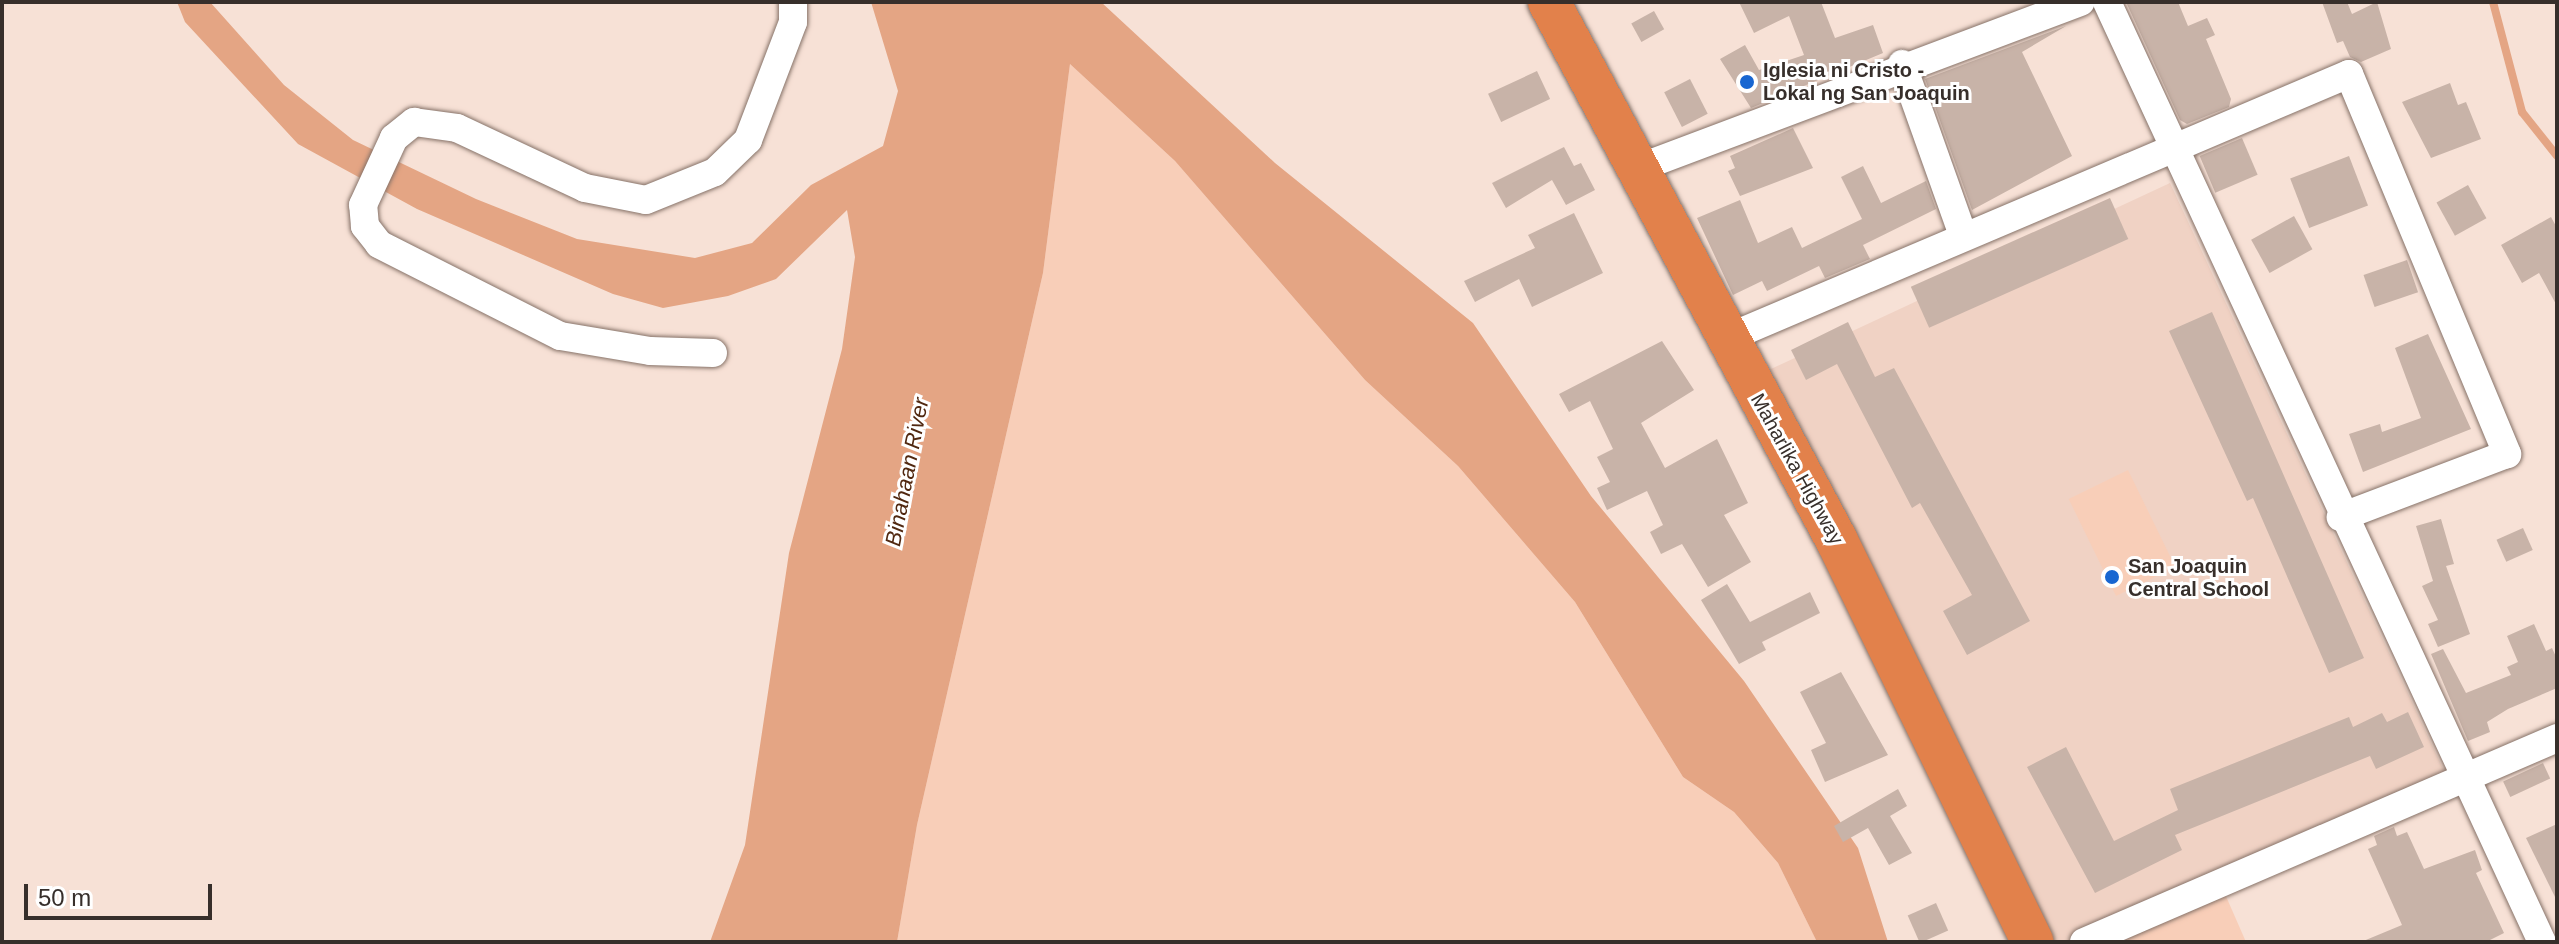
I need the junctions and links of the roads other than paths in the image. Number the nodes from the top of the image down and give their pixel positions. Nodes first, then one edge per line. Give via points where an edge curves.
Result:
1 (793, 2) edge
2 (1549, 2) edge
3 (2081, 2) edge
4 (2107, 2) edge
5 (1902, 64) junction
6 (2171, 149) junction
7 (1636, 169) junction
8 (1963, 235) junction
9 (1725, 339) junction
10 (713, 353) dead end
11 (2341, 517) junction
12 (2557, 738) edge
13 (2463, 779) junction
14 (2033, 942) edge
15 (2084, 942) edge
16 (2542, 942) edge

1 - 10 street via 793,22 748,140 715,172 646,200 585,188 457,128 414,122 394,138 363,205 365,226 379,244 560,336 650,351
2 - 7 highway, Maharlika Highway
3 - 5 street
4 - 6 street
5 - 7 street
5 - 8 street
6 - 8 street via 2007,223
6 - 11 street
6 - 11 street via 2349,74 2507,454
7 - 9 highway, Maharlika Highway
8 - 9 street
9 - 14 highway, Maharlika Highway via 1837,541
11 - 13 street
12 - 13 street
13 - 15 street
13 - 16 street

